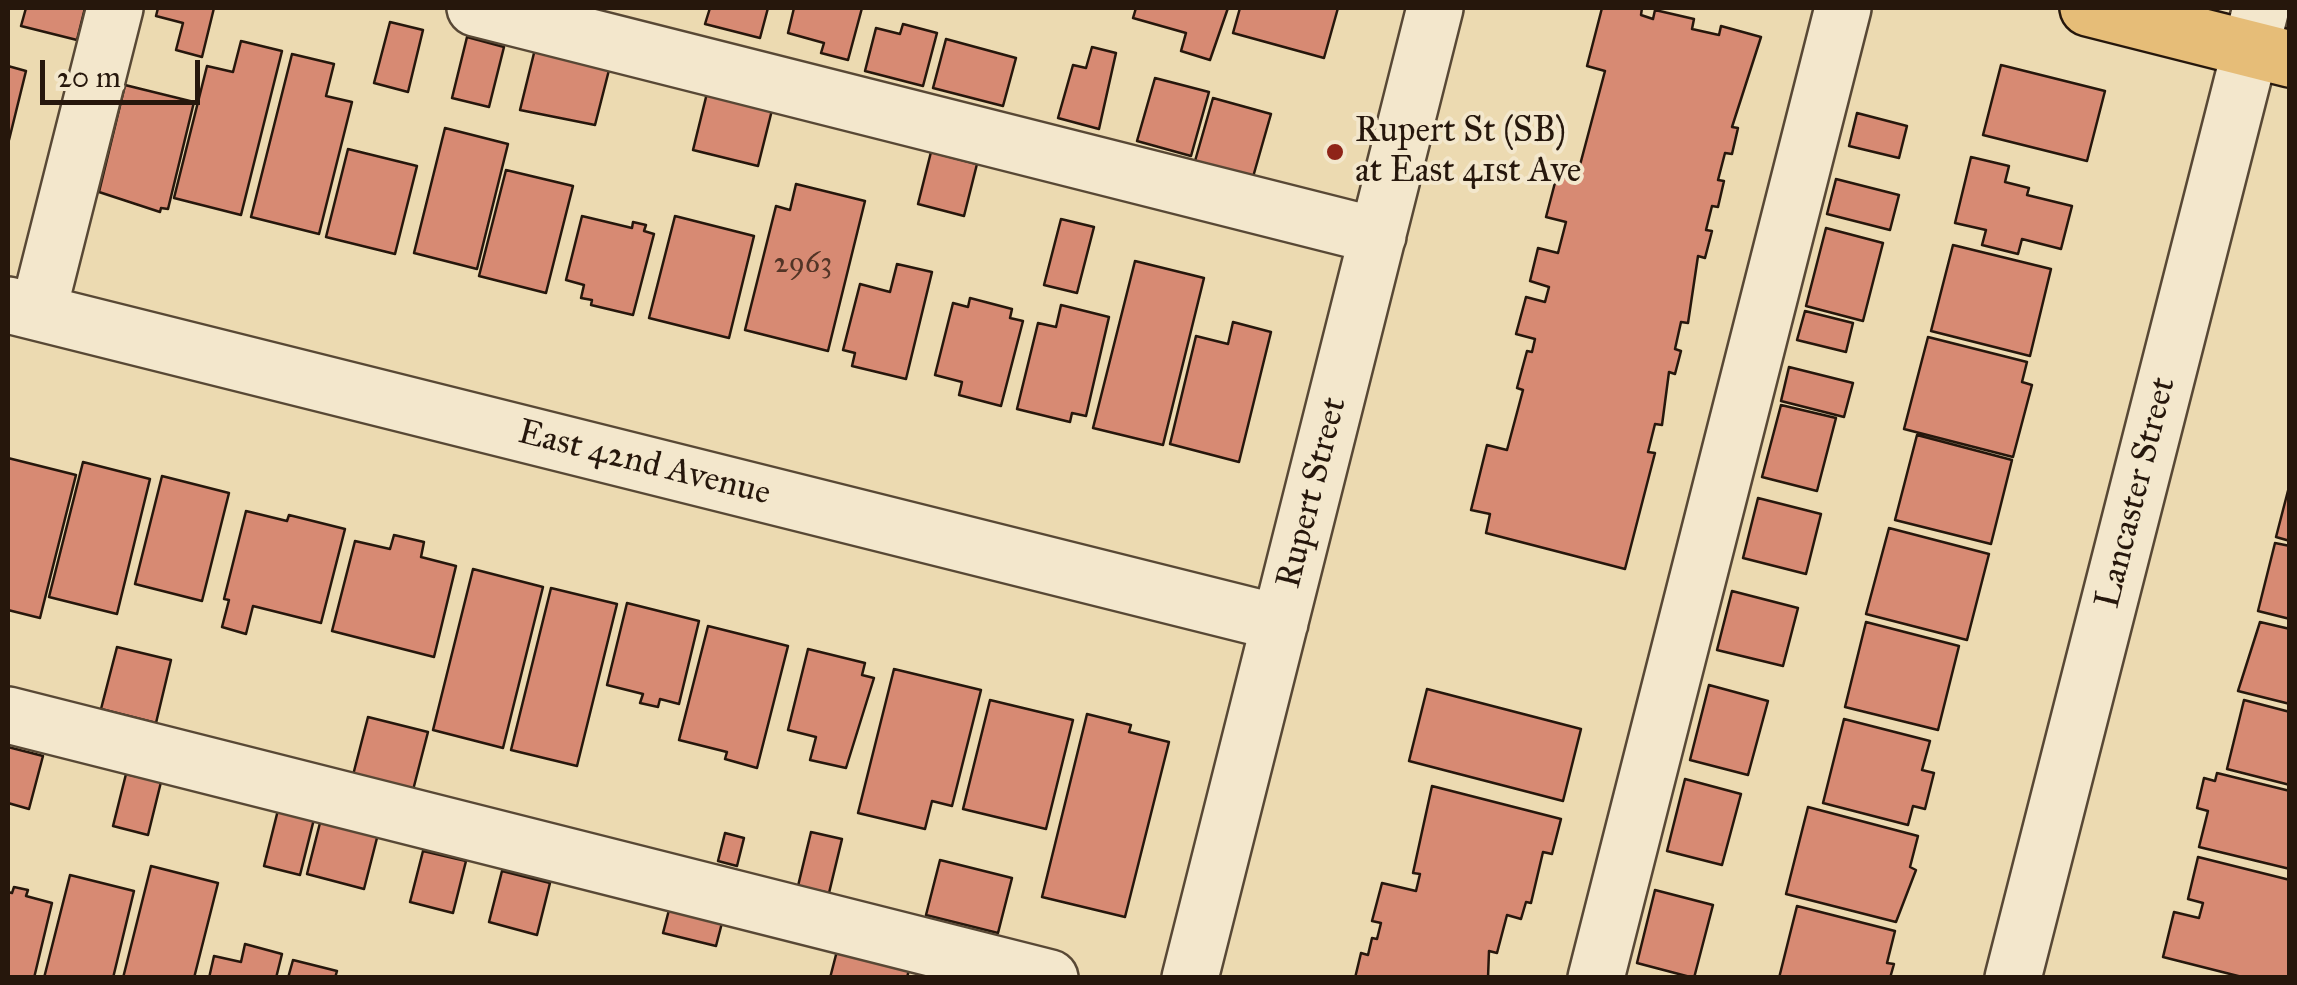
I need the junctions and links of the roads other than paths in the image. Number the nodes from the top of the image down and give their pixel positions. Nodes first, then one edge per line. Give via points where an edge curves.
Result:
1 (115, 8) edge
2 (475, 8) edge
3 (1435, 8) edge
4 (1843, 8) edge
5 (2088, 8) edge
6 (2267, 39) edge
7 (1378, 236) junction
8 (23, 309) edge
9 (1280, 623) junction
10 (8, 715) edge
11 (1050, 978) edge
12 (1190, 978) edge
13 (1596, 978) edge
14 (2013, 978) edge

1 - 8 street
2 - 7 street
3 - 7 street, Rupert Street
4 - 13 street
5 - 6 main road
6 - 14 street, Lancaster Street
7 - 9 street, Rupert Street
8 - 9 street, East 42nd Avenue
9 - 12 street, Rupert Street
10 - 11 street

